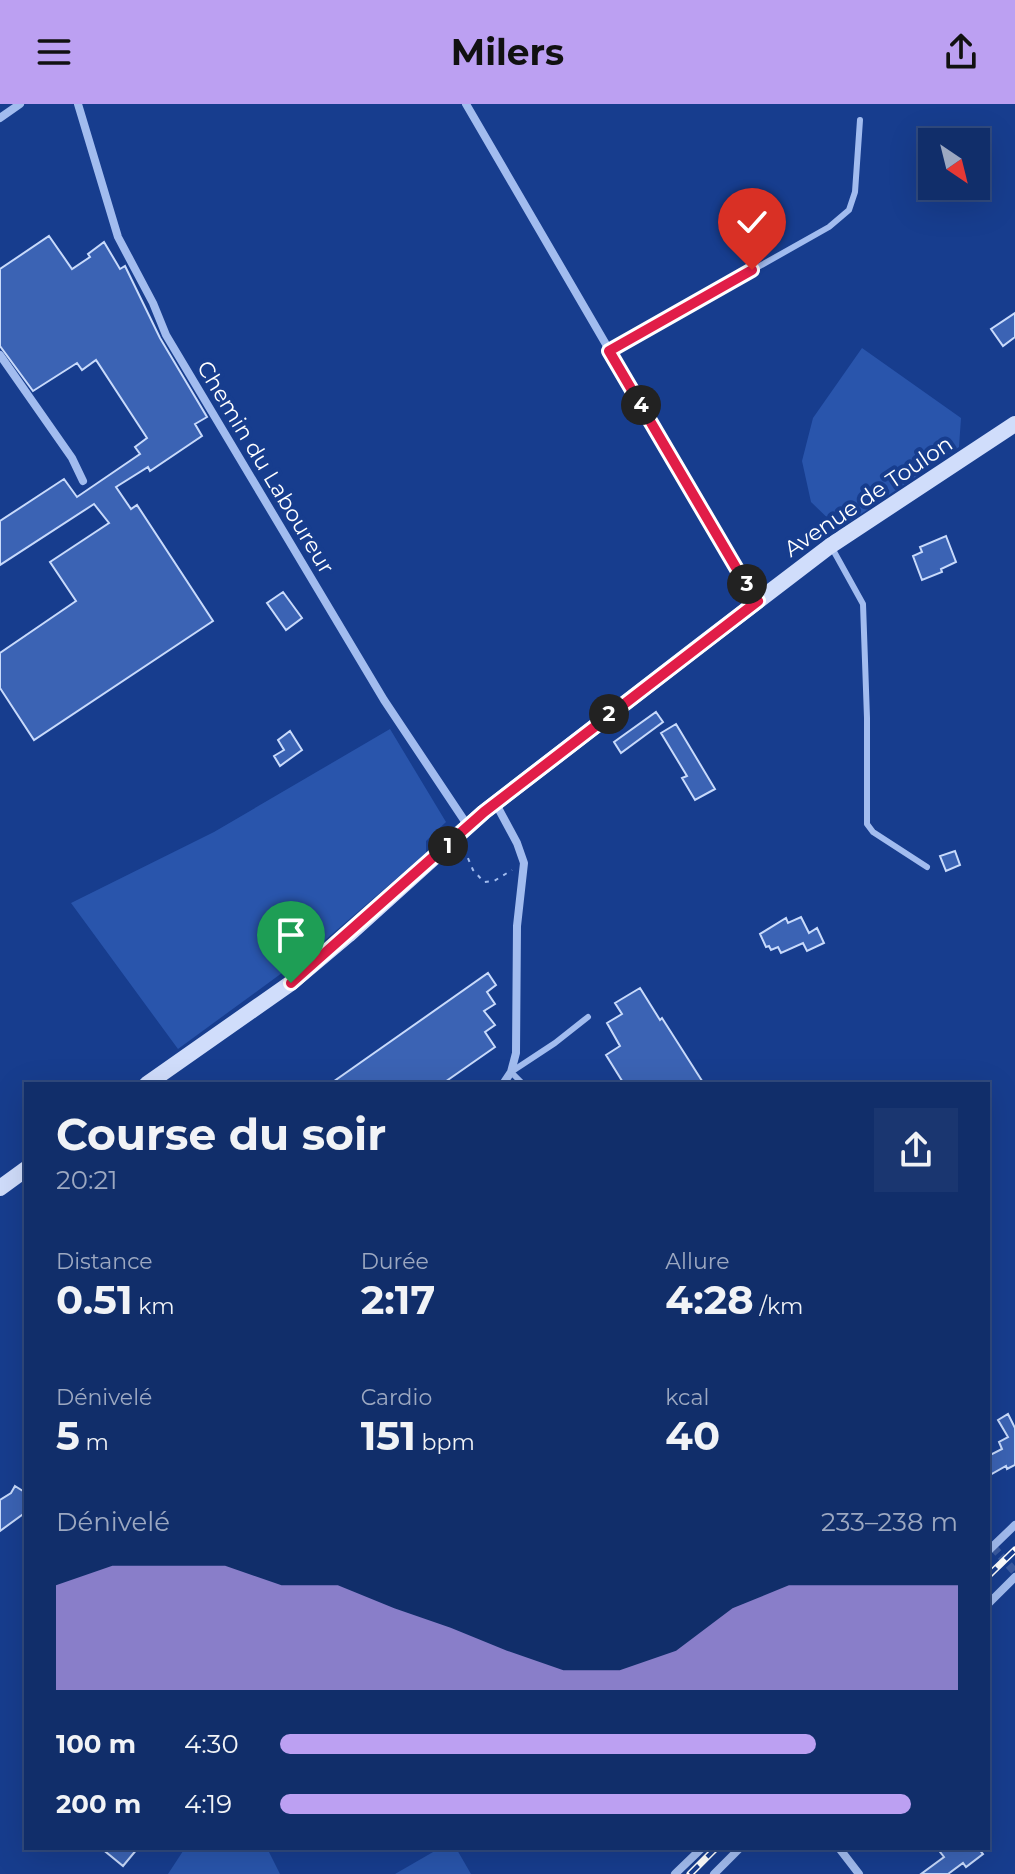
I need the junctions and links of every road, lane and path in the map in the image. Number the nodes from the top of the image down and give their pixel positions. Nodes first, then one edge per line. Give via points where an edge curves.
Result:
1 (20, 104) edge
2 (78, 104) edge
3 (466, 104) edge
4 (0, 118) edge
5 (860, 120) dead end
6 (609, 351) junction
7 (0, 355) edge
8 (1015, 424) edge
9 (83, 481) dead end
10 (830, 546) junction
11 (758, 601) junction
12 (495, 803) junction
13 (469, 827) junction
14 (456, 839) junction
15 (524, 863) junction
16 (927, 867) dead end
17 (588, 1017) dead end
18 (511, 1072) junction
19 (150, 1082) edge
20 (504, 1082) edge
21 (521, 1082) edge
22 (24, 1170) edge
23 (0, 1188) edge
24 (1015, 1525) edge
25 (990, 1549) edge
26 (1015, 1577) edge
27 (990, 1602) edge
28 (700, 1850) edge
29 (738, 1850) edge
30 (841, 1850) edge
31 (675, 1874) edge
32 (714, 1874) edge
33 (859, 1874) edge

1 - 4 street
2 - 13 street, Chemin du Laboureur via 118,237 166,335 384,700
3 - 6 street
5 - 6 lane via 849,210 829,227
6 - 11 street
7 - 9 street
8 - 10 main road, Avenue de Toulon
10 - 11 main road, Avenue de Toulon
10 - 16 lane via 863,604 867,824
11 - 12 main road, Avenue de Toulon
12 - 13 main road, Avenue de Toulon
12 - 15 street
13 - 14 main road, Avenue de Toulon
14 - 15 path via 484,882
14 - 19 main road, Avenue de Toulon via 291,983
15 - 18 street
17 - 18 lane
18 - 20 street
18 - 21 lane
22 - 23 main road
24 - 25 street
26 - 27 street
28 - 31 street
29 - 32 street
30 - 33 street

